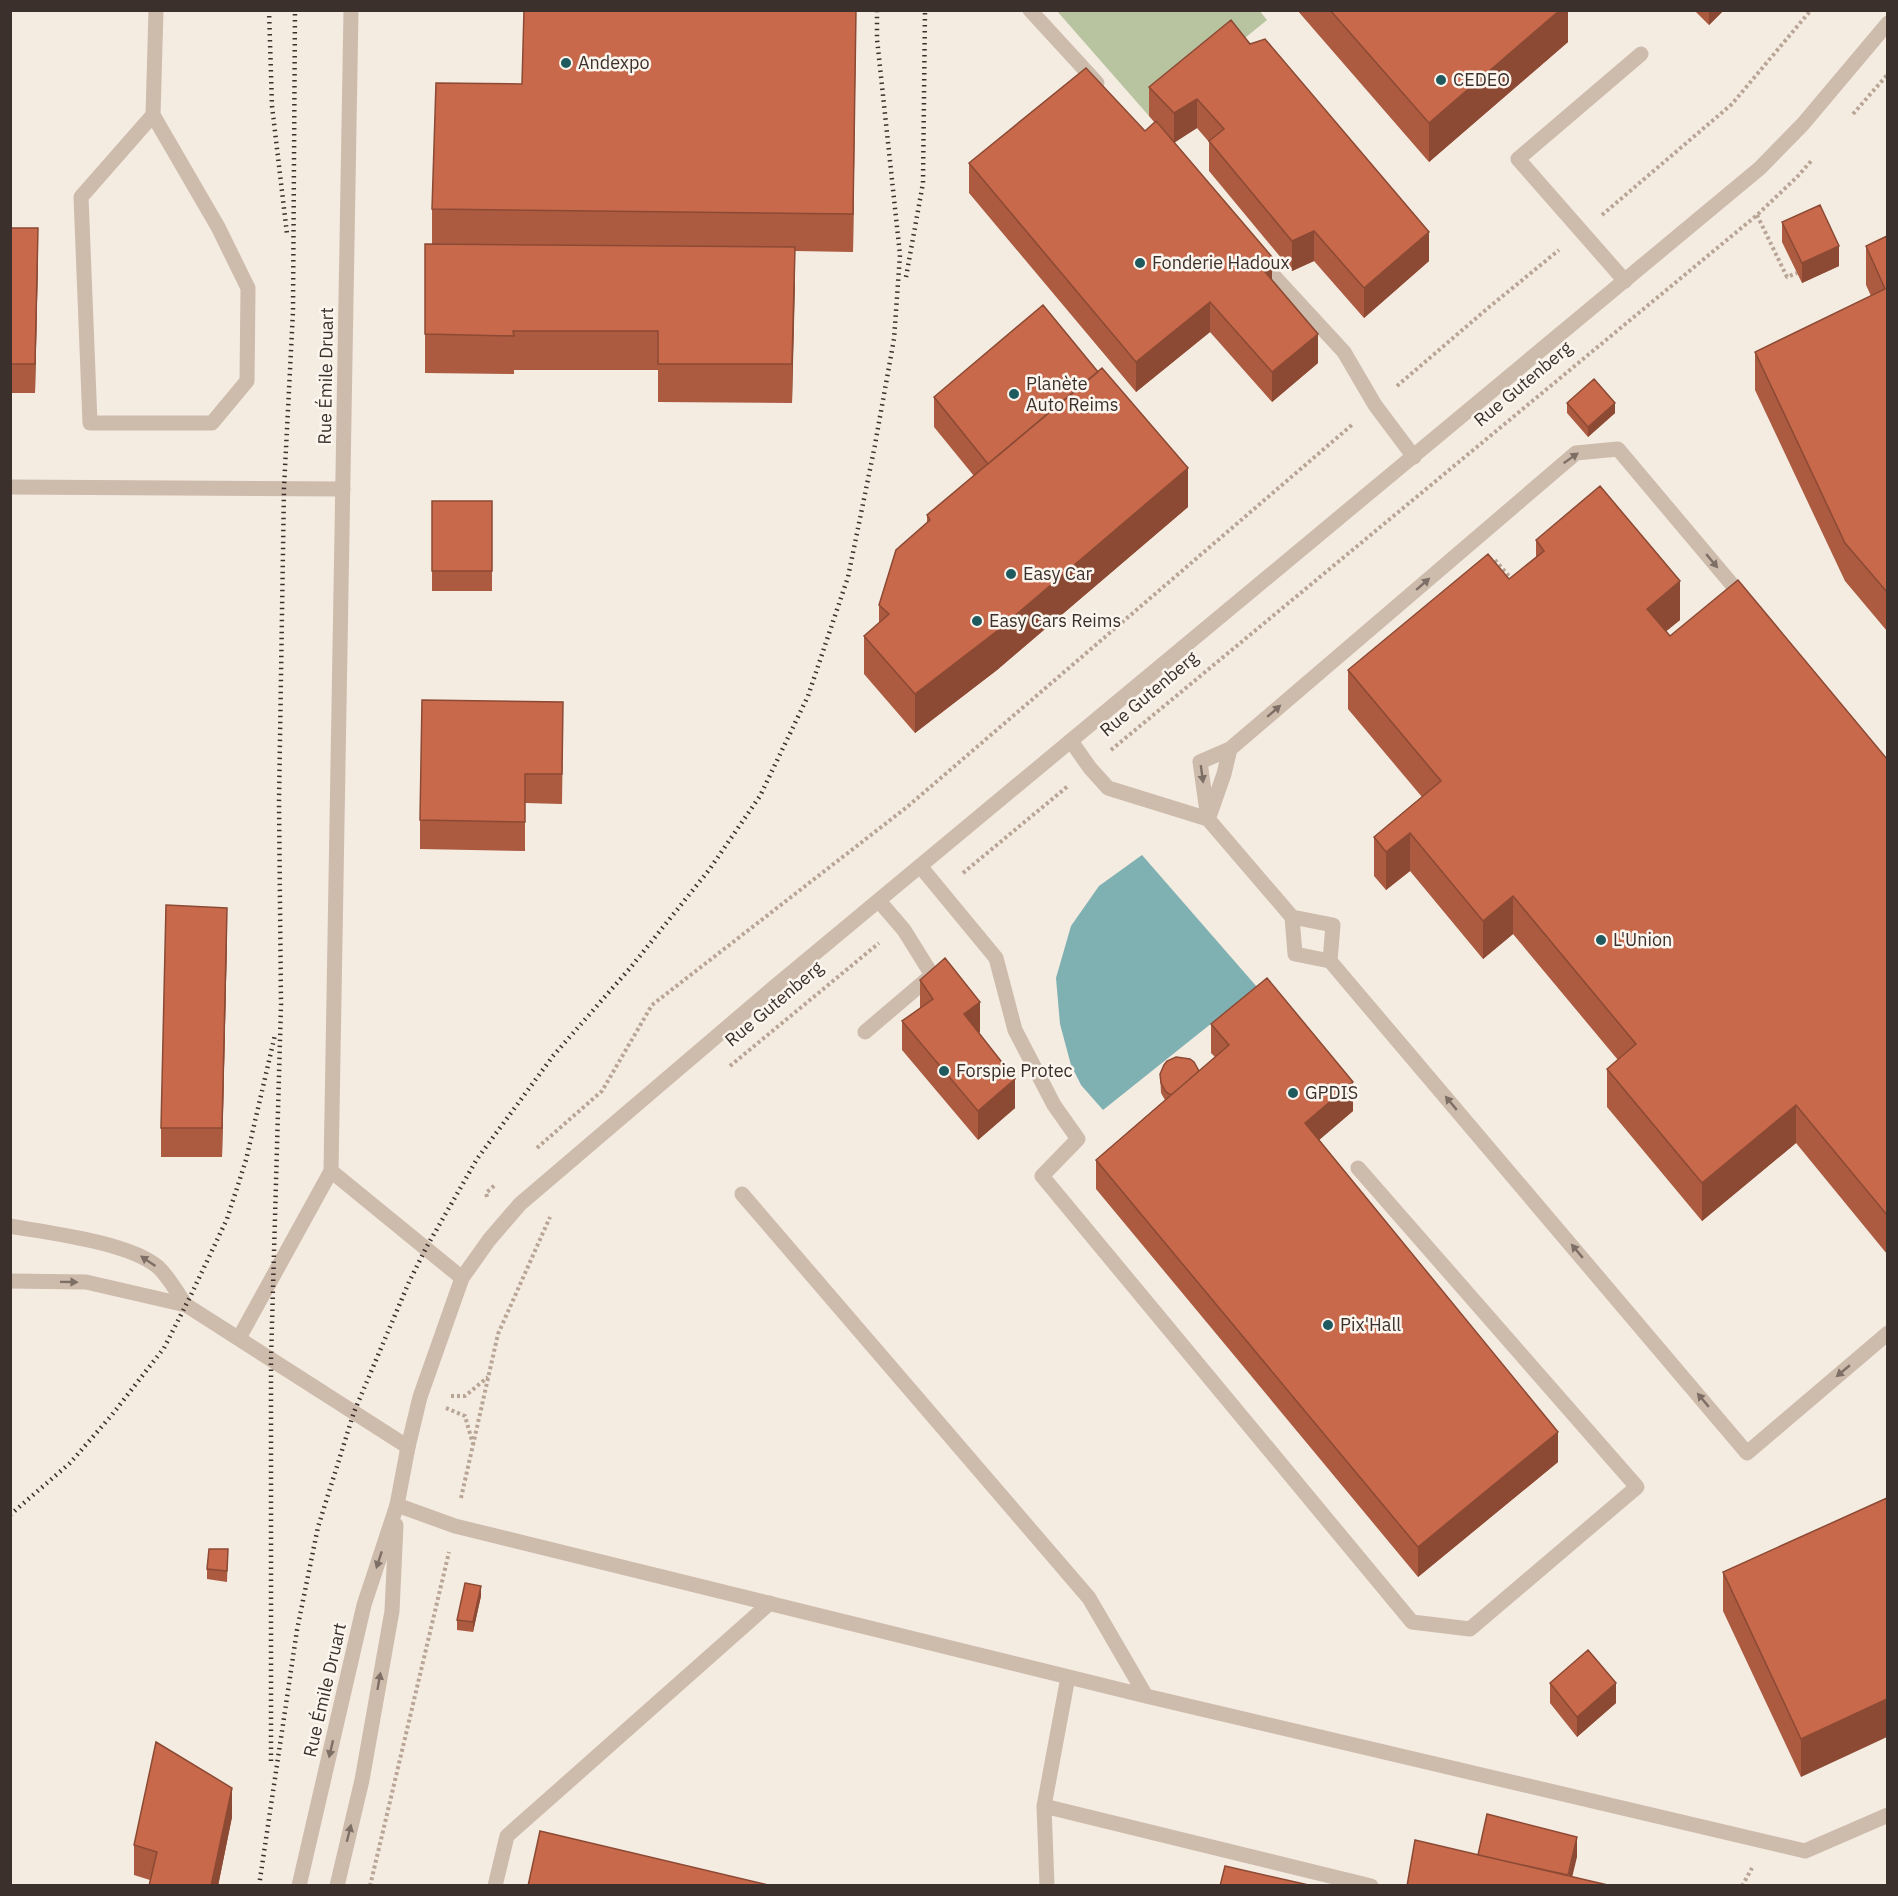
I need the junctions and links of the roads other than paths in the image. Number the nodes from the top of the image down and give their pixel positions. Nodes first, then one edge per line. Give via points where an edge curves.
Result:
1 (156, 10) edge
2 (351, 10) edge
3 (1030, 10) edge
4 (1887, 23) edge
5 (1641, 54) dead end
6 (1111, 98) edge
7 (153, 115) junction
8 (1248, 247) edge
9 (1625, 280) junction
10 (1414, 457) junction
11 (10, 487) edge
12 (343, 489) junction
13 (1751, 608) edge
14 (1071, 741) junction
15 (1230, 749) junction
16 (1208, 819) junction
17 (920, 866) junction
18 (879, 901) junction
19 (1292, 917) junction
20 (1330, 961) junction
21 (865, 1032) dead end
22 (1358, 1168) dead end
23 (331, 1171) junction
24 (742, 1194) dead end
25 (10, 1226) edge
26 (462, 1278) junction
27 (10, 1281) edge
28 (186, 1305) junction
29 (1887, 1333) edge
30 (239, 1338) junction
31 (408, 1447) junction
32 (397, 1505) junction
33 (770, 1603) junction
34 (1068, 1677) junction
35 (1146, 1696) junction
36 (1044, 1806) junction
37 (1887, 1815) edge
38 (299, 1886) edge
39 (337, 1886) edge
40 (495, 1886) edge
41 (1047, 1886) edge
42 (1371, 1886) edge

1 - 7 street
2 - 12 street, Rue Émile Druart
3 - 6 street
4 - 9 street, Rue Gutenberg via 1803,124 1760,168
5 - 9 street via 1518,159
7 - 7 street via 218,227 248,288 247,381 212,423 90,423 81,197
8 - 10 street via 1344,352
9 - 10 street, Rue Gutenberg
10 - 14 street, Rue Gutenberg
11 - 12 street
12 - 23 street, Rue Émile Druart
15 -> 13 street via 1576,453 1618,449
14 - 16 street via 1108,788
14 - 17 street, Rue Gutenberg
15 - 16 street
15 -> 16 street via 1200,762
16 - 19 street
17 - 18 street, Rue Gutenberg
17 - 22 street via 996,958 1015,1030 1054,1105 1078,1139 1042,1176 1412,1622 1470,1629 1637,1488
18 - 21 street via 900,925 932,975
18 - 26 street, Rue Gutenberg via 520,1204
19 - 20 street via 1295,954
19 - 20 street via 1333,925
29 -> 20 street via 1747,1453
23 - 26 street
23 - 30 street
24 - 35 street via 1089,1598
28 -> 25 street via 159,1268 140,1255
26 - 31 street, Rue Émile Druart via 420,1397
27 -> 28 street via 86,1282
28 - 30 street
30 - 31 street
31 - 32 street, Rue Émile Druart
32 - 33 street via 455,1526
32 -> 38 street, Rue Émile Druart via 364,1605
39 -> 32 street, Rue Émile Druart via 362,1780 392,1611
33 - 34 street
33 - 40 street via 507,1836
34 - 35 street
34 - 36 street
35 - 37 street via 1805,1851
36 - 41 street
36 - 42 street

